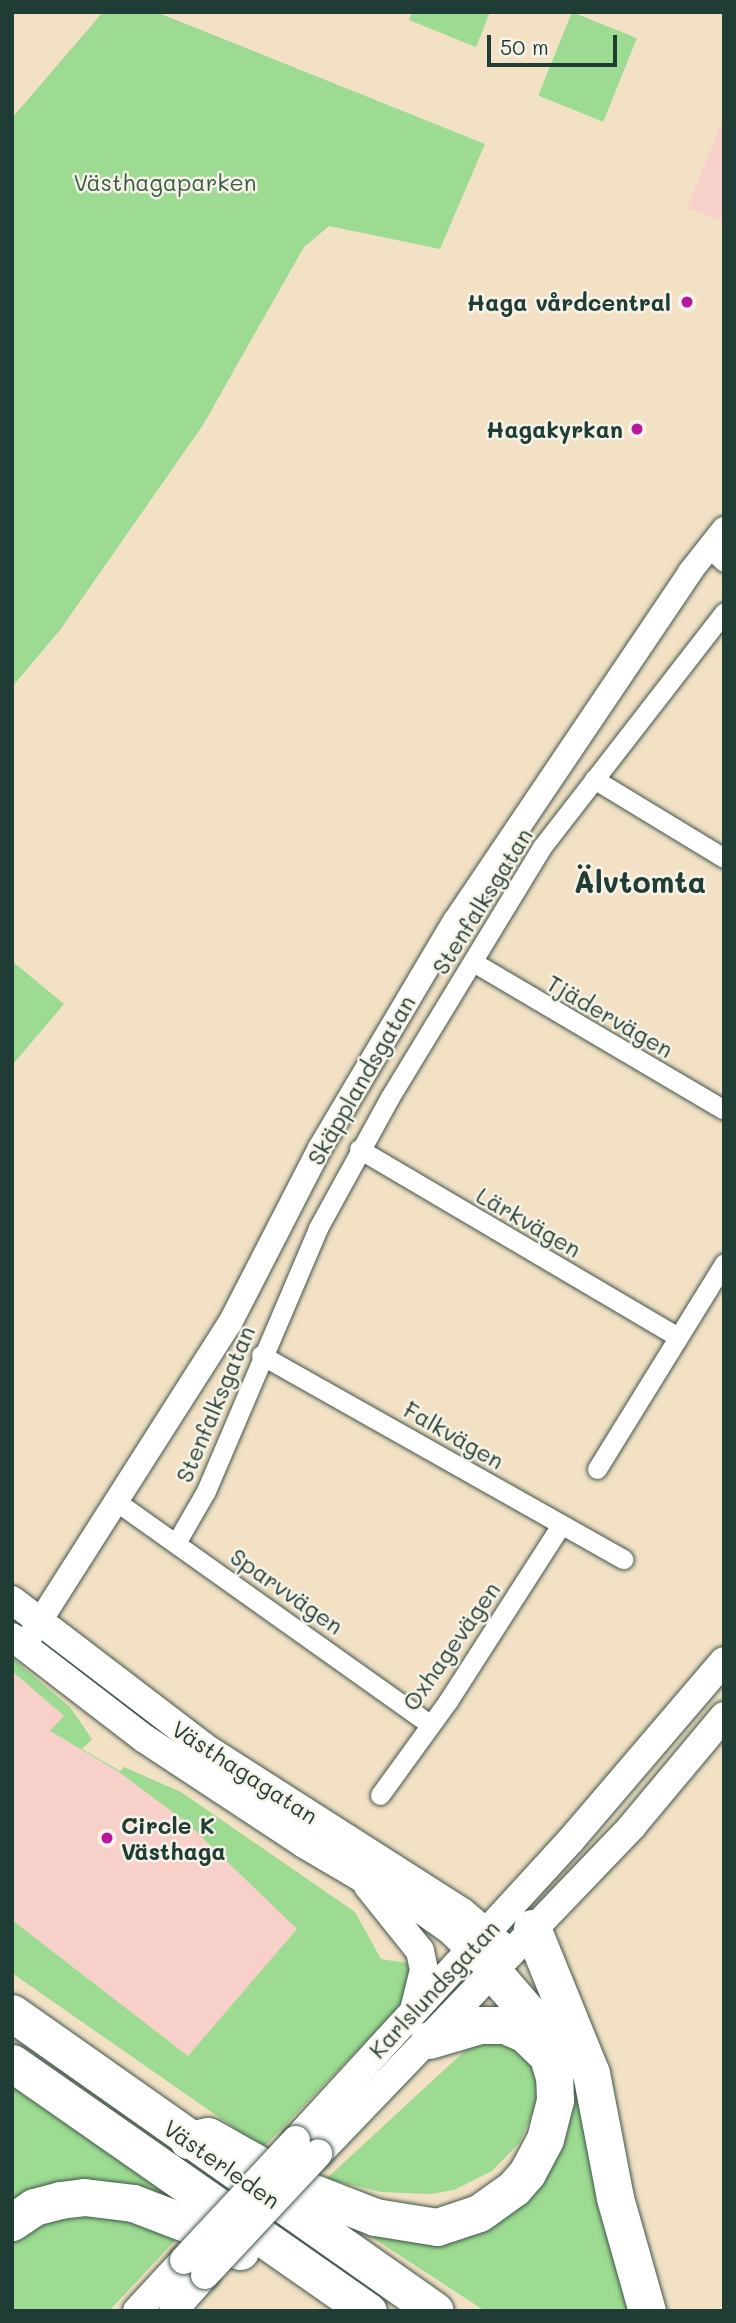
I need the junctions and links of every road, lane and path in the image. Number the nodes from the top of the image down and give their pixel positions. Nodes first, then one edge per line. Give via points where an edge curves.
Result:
1 (719, 546) edge
2 (724, 612) edge
3 (594, 779) junction
4 (724, 858) edge
5 (472, 962) junction
6 (724, 1110) edge
7 (359, 1149) junction
8 (724, 1263) edge
9 (676, 1336) junction
10 (261, 1355) junction
11 (597, 1469) dead end
12 (117, 1502) junction
13 (562, 1525) junction
14 (176, 1543) junction
15 (623, 1559) dead end
16 (12, 1600) edge
17 (41, 1624) junction
18 (18, 1642) edge
19 (724, 1661) edge
20 (724, 1716) edge
21 (428, 1723) junction
22 (380, 1795) dead end
23 (362, 1878) junction
24 (498, 1947) junction
25 (12, 2013) edge
26 (422, 2026) junction
27 (545, 2053) junction
28 (12, 2063) edge
29 (188, 2140) junction
30 (12, 2222) edge
31 (194, 2268) junction
32 (334, 2288) junction
33 (137, 2311) edge
34 (173, 2311) edge
35 (368, 2311) edge
36 (435, 2311) edge
37 (647, 2311) edge

1 - 12 street, Skäpplandsgatan via 455,921 320,1148 230,1323
2 - 3 street, Stenfalksgatan
3 - 4 street
3 - 5 street, Stenfalksgatan via 542,847
5 - 6 street, Tjädervägen
5 - 7 street, Stenfalksgatan
7 - 9 street, Lärkvägen
7 - 10 street, Stenfalksgatan
8 - 9 street
9 - 11 street
10 - 13 street, Falkvägen
10 - 14 street, Stenfalksgatan via 206,1491
12 - 14 street, Sparvvägen
12 - 17 street, Skäpplandsgatan
13 - 15 street, Falkvägen
13 - 21 street, Oxhagevägen via 448,1701
14 - 21 street, Sparvvägen
16 - 17 main road, Västhagagatan
17 - 18 street, Skäpplandsgatan
17 - 24 main road, Västhagagatan via 204,1747
18 - 23 main road, Västhagagatan via 145,1740
19 - 24 main road, Karlslundsgatan
20 - 24 main road, Karlslundsgatan via 633,1825
21 - 22 street, Oxhagevägen
23 - 24 main road, Västhagagatan
23 - 26 main road via 411,1935 423,1961
24 - 26 main road, Karlslundsgatan
24 - 27 highway via 538,2024
24 - 37 highway via 560,1999 591,2073 615,2198
25 - 29 highway, Västerleden
26 - 27 highway via 505,2025 524,2034
26 - 31 main road, Karlslundsgatan, bridge
27 - 29 highway via 554,2077 555,2100 537,2157 514,2188 460,2221 426,2226 367,2215 301,2188 208,2136
28 - 32 highway, Västerleden
29 - 36 highway, Västerleden
30 - 32 highway via 34,2207 60,2200 84,2197 133,2203 198,2228 302,2285
31 - 33 main road, Karlslundsgatan
31 - 34 main road, Karlslundsgatan
32 - 35 highway, Västerleden

